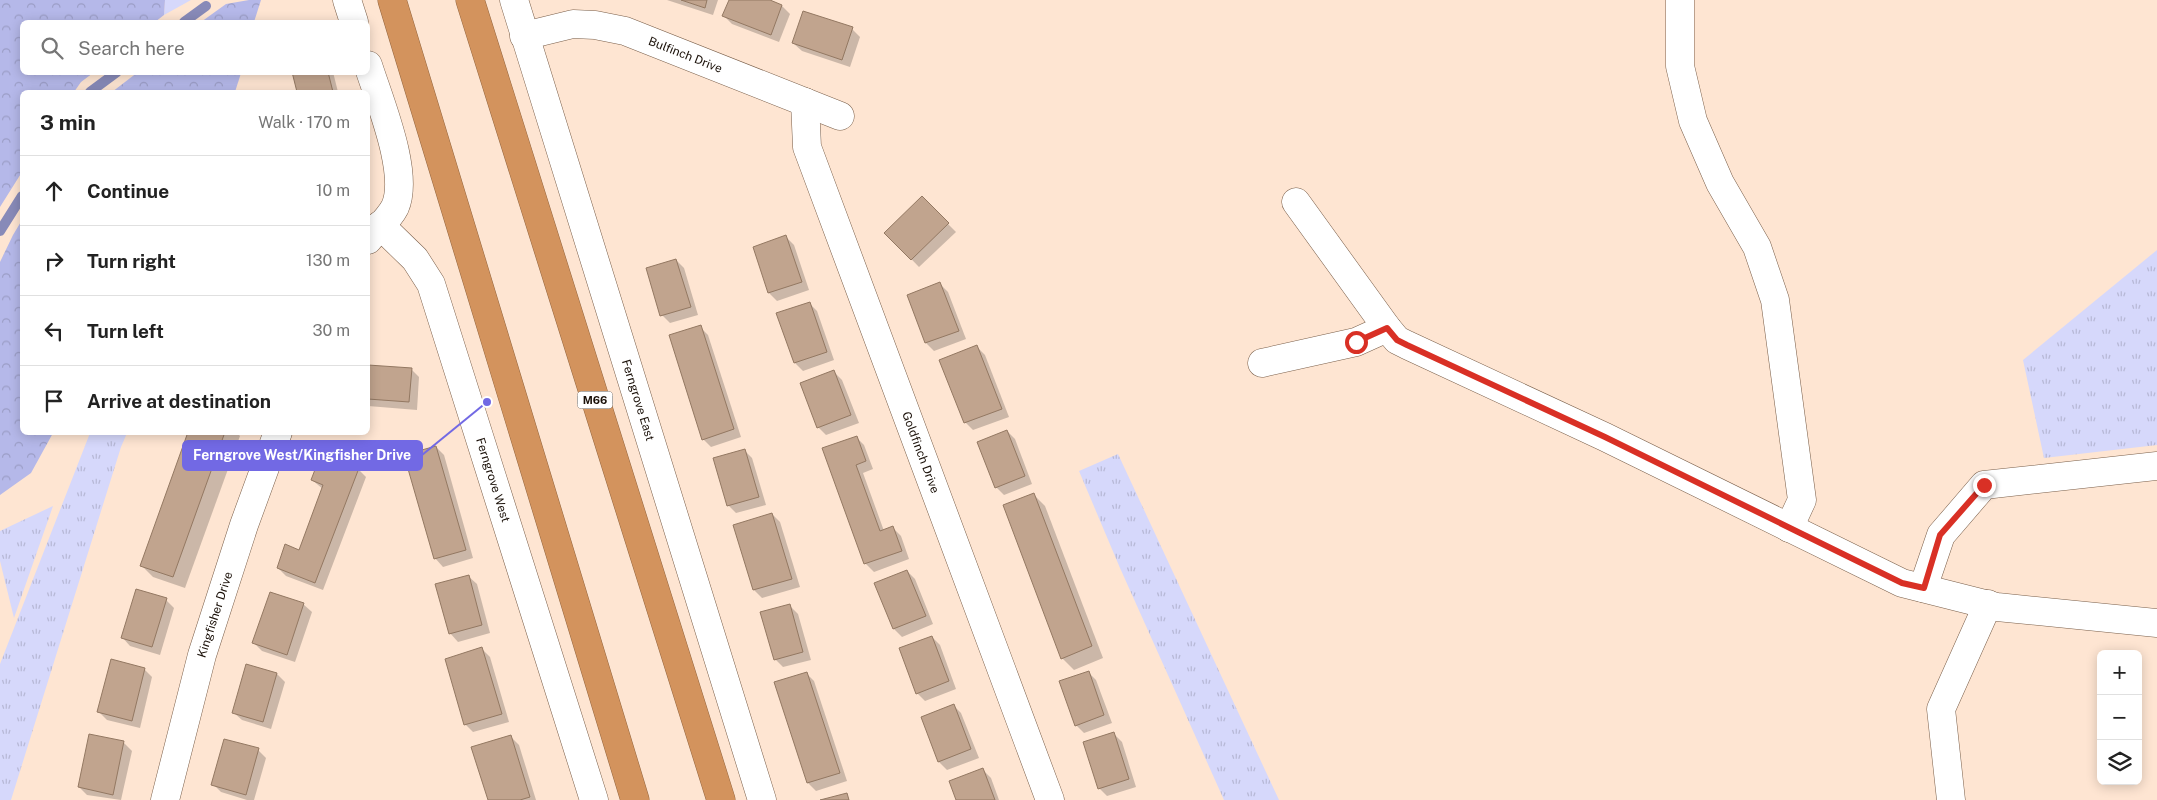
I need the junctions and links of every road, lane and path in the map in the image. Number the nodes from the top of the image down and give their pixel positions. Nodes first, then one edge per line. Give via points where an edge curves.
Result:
1 (347, 0) edge
2 (392, 0) edge
3 (470, 0) edge
4 (514, 0) edge
5 (1680, 0) edge
6 (353, 20) edge
7 (524, 36) junction
8 (370, 72) edge
9 (805, 102) junction
10 (840, 116) dead end
11 (1296, 202) dead end
12 (374, 233) edge
13 (1387, 328) junction
14 (1262, 363) dead end
15 (277, 435) edge
16 (2157, 466) edge
17 (1789, 528) junction
18 (1924, 588) junction
19 (1988, 604) junction
20 (2157, 623) edge
21 (165, 800) edge
22 (594, 800) edge
23 (635, 800) edge
24 (721, 800) edge
25 (762, 800) edge
26 (1050, 800) edge
27 (1951, 800) edge

1 - 6 street
2 - 23 highway
3 - 24 highway, M66
4 - 7 street, Ferngrove East
5 - 17 street via 1680,66 1693,120 1720,183 1757,246 1776,300 1802,500
7 - 9 street, Bulfinch Drive via 573,24 625,31
7 - 25 street, Ferngrove East
8 - 12 street, Ferngrove West via 400,180 394,209
9 - 10 street, Bulfinch Drive
9 - 26 street, Goldfinch Drive via 807,146
11 - 13 street
12 - 22 street, Ferngrove West via 415,259 431,284
13 - 14 street via 1356,342
13 - 17 street via 1397,340 1407,345 1605,437
15 - 21 street, Kingfisher Drive via 202,655
16 - 18 street via 1984,485 1940,535
17 - 18 street via 1902,583
18 - 19 street
19 - 20 street
19 - 27 street via 1941,708

